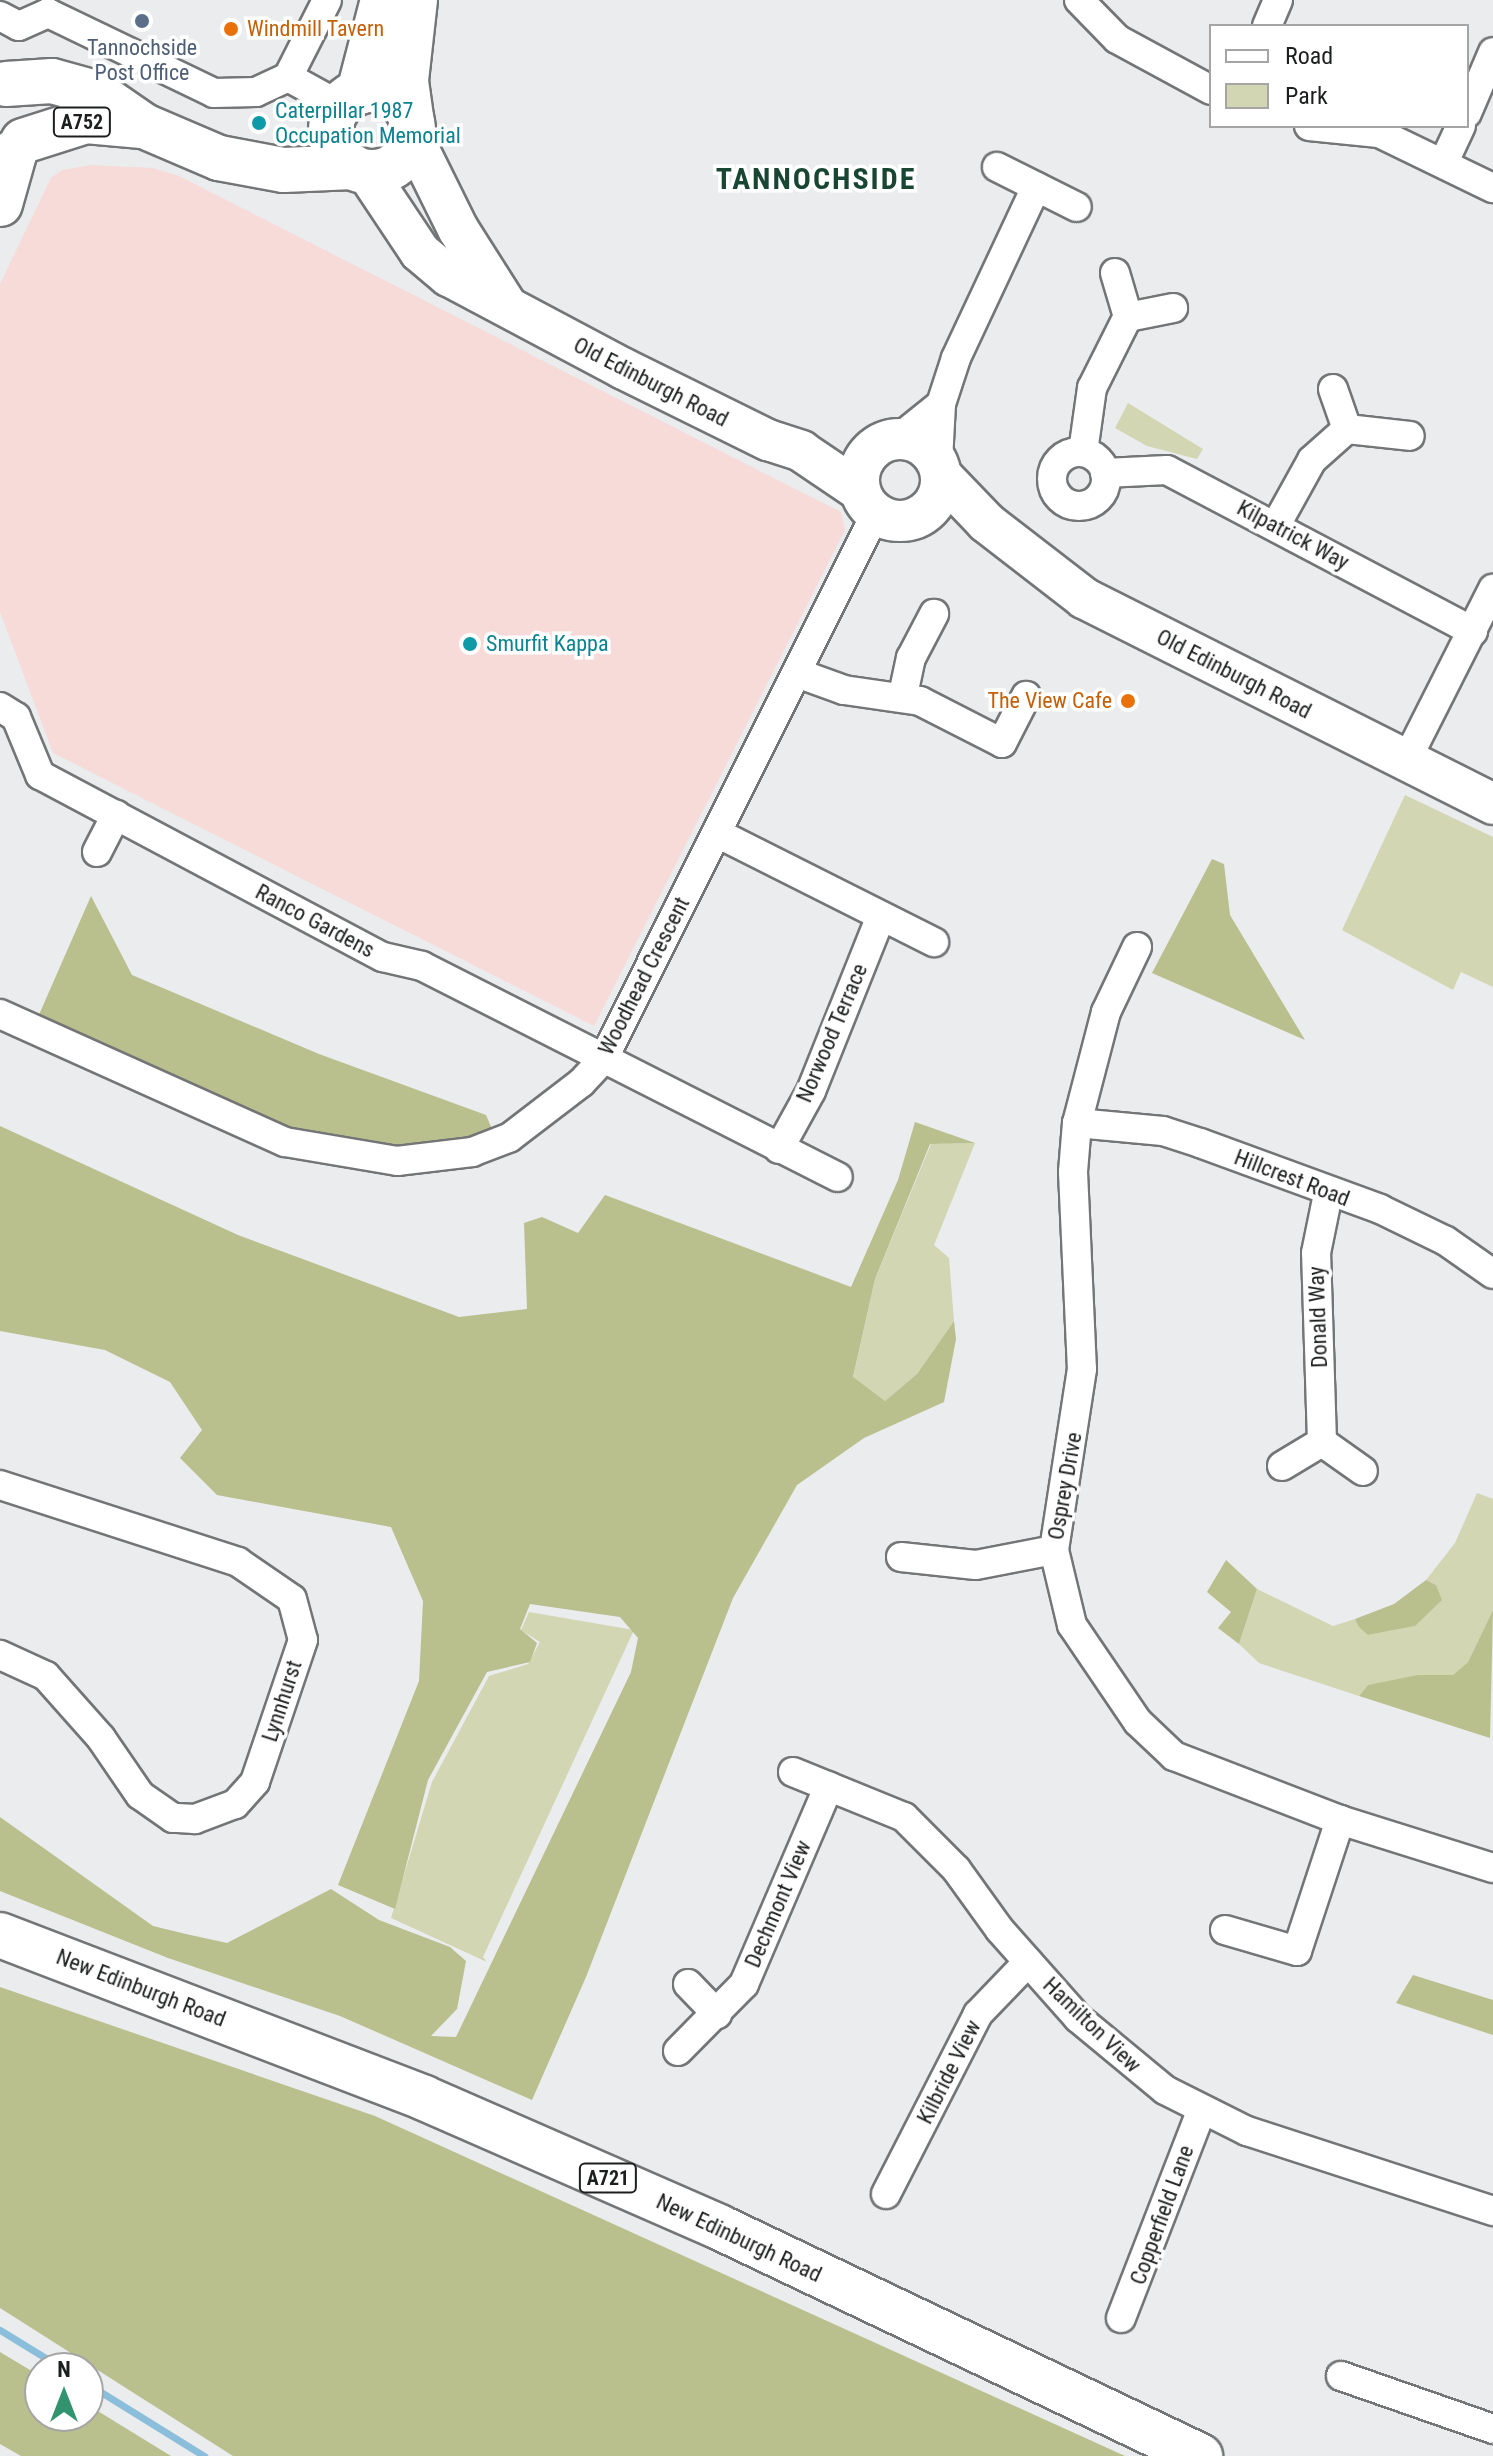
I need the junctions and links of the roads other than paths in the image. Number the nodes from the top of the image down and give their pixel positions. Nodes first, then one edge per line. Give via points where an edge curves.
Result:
1 (327, 0) edge
2 (383, 0) edge
3 (415, 0) edge
4 (1079, 0) edge
5 (1278, 0) edge
6 (0, 16) edge
7 (1268, 24) edge
8 (1493, 52) edge
9 (288, 77) junction
10 (3, 83) edge
11 (1209, 89) edge
12 (343, 108) junction
13 (1469, 108) edge
14 (144, 126) junction
15 (412, 127) junction
16 (1329, 128) edge
17 (1460, 128) edge
18 (13, 150) edge
19 (244, 162) junction
20 (1444, 162) junction
21 (997, 167) dead end
22 (360, 169) junction
23 (1036, 187) junction
24 (1493, 188) edge
25 (0, 204) edge
26 (1077, 207) dead end
27 (1115, 273) dead end
28 (505, 303) junction
29 (1173, 308) dead end
30 (1128, 316) junction
31 (1333, 389) dead end
32 (941, 404) junction
33 (1347, 429) junction
34 (1410, 436) dead end
35 (889, 441) junction
36 (801, 451) junction
37 (1083, 452) junction
38 (940, 468) junction
39 (1105, 473) junction
40 (868, 502) junction
41 (923, 514) junction
42 (987, 523) junction
43 (1276, 525) junction
44 (1493, 589) edge
45 (934, 614) dead end
46 (1473, 631) junction
47 (797, 673) junction
48 (903, 695) junction
49 (1026, 696) dead end
50 (0, 707) edge
51 (1406, 761) junction
52 (1493, 804) edge
53 (116, 815) junction
54 (717, 833) junction
55 (97, 852) dead end
56 (881, 916) junction
57 (934, 942) dead end
58 (1137, 947) dead end
59 (0, 1014) edge
60 (604, 1058) junction
61 (1077, 1123) junction
62 (779, 1149) junction
63 (838, 1177) dead end
64 (1328, 1194) junction
65 (1493, 1274) edge
66 (1322, 1442) junction
67 (1282, 1466) dead end
68 (1363, 1471) dead end
69 (0, 1485) edge
70 (1054, 1550) junction
71 (901, 1557) dead end
72 (0, 1655) edge
73 (793, 1772) dead end
74 (829, 1786) junction
75 (1340, 1820) junction
76 (1493, 1868) edge
77 (1225, 1930) dead end
78 (0, 1935) edge
79 (1028, 1962) junction
80 (688, 1984) dead end
81 (717, 2014) junction
82 (678, 2051) dead end
83 (1201, 2112) junction
84 (886, 2194) dead end
85 (1493, 2211) edge
86 (1121, 2318) dead end
87 (1341, 2376) dead end
88 (1493, 2429) edge
89 (1200, 2456) edge

1 - 9 street
2 - 12 main road
3 - 15 main road via 406,80
4 - 11 street via 1117,39
5 - 7 street
6 - 9 street via 19,26 48,13 214,93 256,92
8 - 13 street
9 - 12 street
10 - 14 main road, A752 via 52,81 96,93
10 - 18 main road via 18,93 28,115
12 - 15 main road via 371,89 395,97
12 - 19 main road, A752 via 301,147
12 - 22 main road via 336,150
14 - 18 main road, A752 via 86,121
14 - 19 main road, A752 via 219,158
15 - 22 main road via 401,160
15 - 28 main road, Old Edinburgh Road via 458,229
16 - 20 street via 1379,133
17 - 20 street
18 - 25 main road
19 - 22 main road via 284,170
20 - 24 street
21 - 23 street
22 - 28 main road, Old Edinburgh Road via 420,252 449,276
23 - 26 street
23 - 32 street via 956,358
27 - 30 street
28 - 36 main road, Old Edinburgh Road via 622,368
29 - 30 street
30 - 37 street via 1092,388
31 - 33 street
32 - 35 street
32 - 38 street
33 - 34 street
33 - 43 street via 1312,460
35 - 36 main road
35 - 38 main road, Old Edinburgh Road via 922,444
35 - 40 main road via 864,460
36 - 40 main road, Old Edinburgh Road
37 - 39 street via 1099,460
37 - 39 street via 1056,463 1053,485 1061,499 1078,506 1091,503 1104,489
38 - 41 main road via 938,497
38 - 42 main road, Old Edinburgh Road
39 - 43 street, Kilpatrick Way via 1167,470
40 - 41 main road, Old Edinburgh Road via 899,521
40 - 47 street, Woodhead Crescent
41 - 42 main road, Old Edinburgh Road
42 - 51 main road, Old Edinburgh Road via 1084,598
43 - 46 street, Kilpatrick Way
44 - 46 street
45 - 48 street via 911,658
46 - 51 street
47 - 48 street via 844,690
47 - 54 street, Woodhead Crescent
48 - 49 street via 1002,743
50 - 53 street, Ranco Gardens via 16,717 40,775
51 - 52 main road, Old Edinburgh Road
53 - 55 street
53 - 60 street, Ranco Gardens via 371,951 422,966
54 - 56 street
54 - 60 street, Woodhead Crescent
56 - 57 street
56 - 62 street, Norwood Terrace via 811,1091
58 - 61 street, Osprey Drive via 1106,1012
59 - 60 street, Woodhead Crescent via 285,1142 397,1161 472,1152 509,1138 558,1103
60 - 62 street
61 - 64 street, Hillcrest Road via 1163,1131
61 - 70 street, Osprey Drive via 1073,1172 1081,1381 1056,1508
62 - 63 street
64 - 65 street, Hillcrest Road via 1380,1209 1446,1241
64 - 66 street, Donald Way via 1316,1253
66 - 67 street
66 - 68 street
69 - 72 street, Lynnhurst via 238,1562 292,1599 303,1640 255,1782 235,1804 195,1819 173,1818 140,1795 101,1738 46,1676
70 - 71 street via 976,1565
70 - 75 street, Osprey Drive via 1072,1625 1158,1743 1188,1764
73 - 74 street, Hamilton View
74 - 79 street, Hamilton View via 904,1817 956,1869
74 - 81 street, Dechmont View via 744,1984
75 - 76 street, Osprey Drive
75 - 77 street via 1297,1951
78 - 89 main road, New Edinburgh Road / A721 via 439,2104 719,2227
79 - 83 street, Hamilton View via 1123,2060
79 - 84 street, Kilbride View via 978,2014
80 - 81 street
81 - 82 street, Dechmont View
83 - 85 street, Hamilton View
83 - 86 street, Copperfield Lane
87 - 88 street

